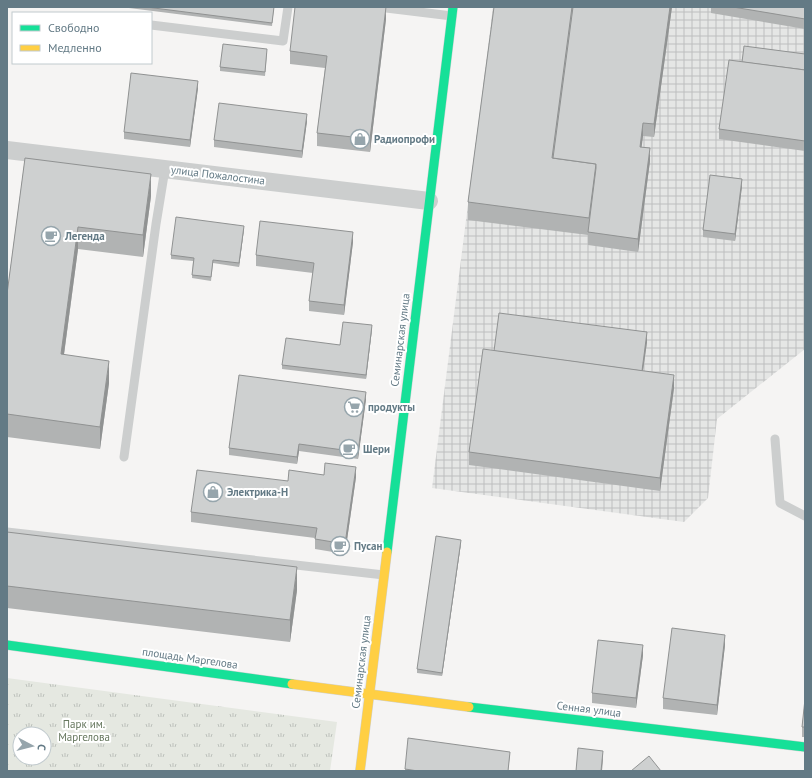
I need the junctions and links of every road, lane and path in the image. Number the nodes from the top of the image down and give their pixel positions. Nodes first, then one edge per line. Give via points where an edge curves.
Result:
1 (288, 7) edge
2 (378, 7) edge
3 (453, 12) edge
4 (152, 25) edge
5 (7, 150) edge
6 (165, 168) junction
7 (429, 201) junction
8 (775, 438) dead end
9 (124, 457) dead end
10 (805, 516) edge
11 (7, 532) edge
12 (384, 575) junction
13 (7, 645) edge
14 (370, 695) junction
15 (805, 747) edge
16 (360, 771) edge

1 - 4 lane via 283,41
2 - 3 lane
3 - 7 street, Семинарская улица
5 - 6 street, улица Пожалостина
6 - 7 street, улица Пожалостина
6 - 9 lane
7 - 12 street, Семинарская улица
8 - 10 lane via 780,503
11 - 12 lane
12 - 14 street, Семинарская улица
13 - 14 street, площадь Маргелова
14 - 15 street, Сенная улица
14 - 16 street, Семинарская улица

